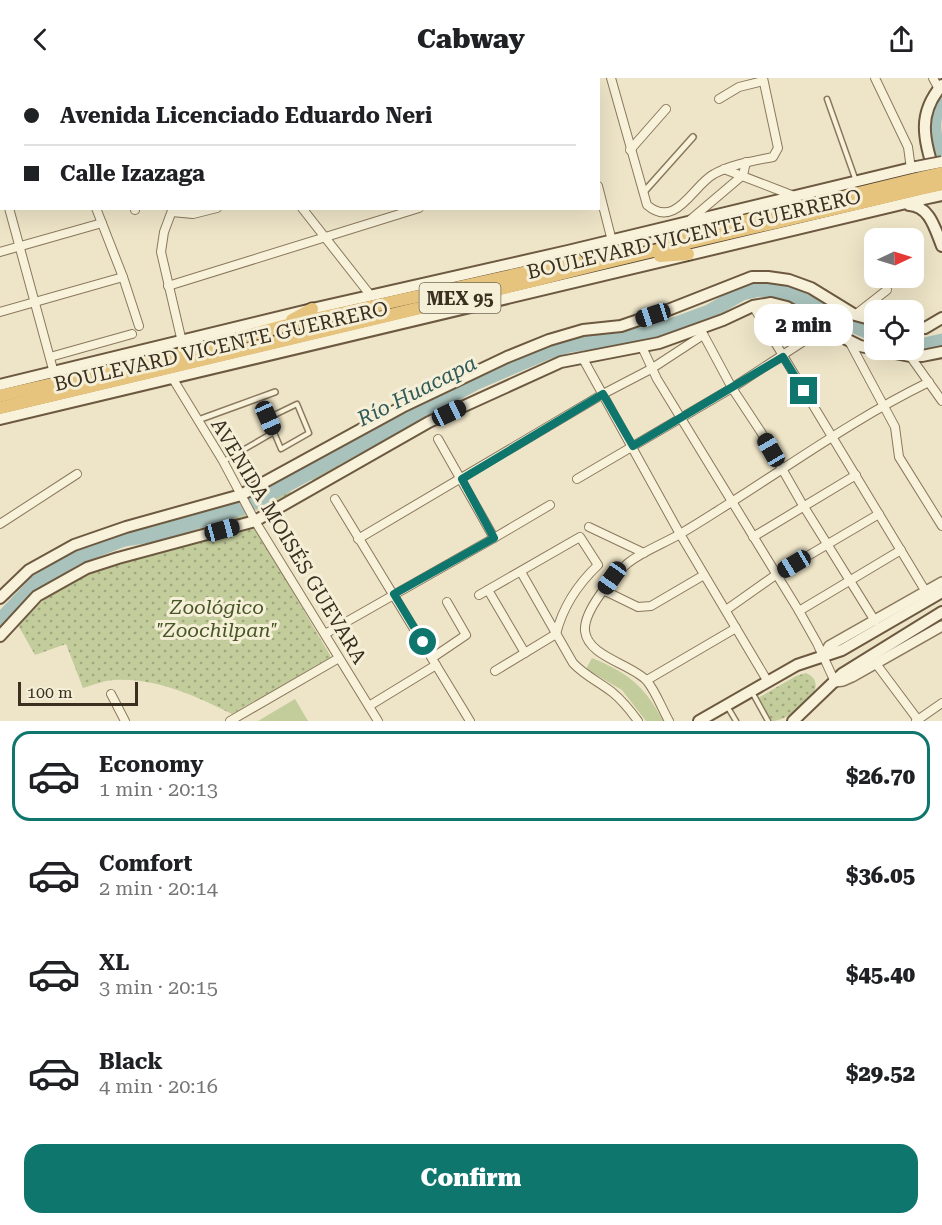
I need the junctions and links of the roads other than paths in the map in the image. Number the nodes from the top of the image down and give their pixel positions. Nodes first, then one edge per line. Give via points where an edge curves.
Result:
1 (611, 78) edge
2 (875, 78) edge
3 (933, 78) edge
4 (763, 80) edge
5 (940, 87) edge
6 (719, 99) dead end
7 (827, 99) dead end
8 (666, 109) dead end
9 (693, 137) dead end
10 (630, 150) junction
11 (746, 162) junction
12 (942, 162) edge
13 (724, 169) junction
14 (942, 173) edge
15 (743, 175) junction
16 (918, 180) junction
17 (856, 182) junction
18 (942, 184) edge
19 (643, 193) junction
20 (600, 194) edge
21 (942, 195) edge
22 (796, 196) junction
23 (942, 201) edge
24 (885, 209) junction
25 (10, 210) edge
26 (97, 210) edge
27 (172, 210) edge
28 (209, 210) edge
29 (304, 210) edge
30 (405, 210) edge
31 (102, 223) junction
32 (686, 223) junction
33 (325, 237) junction
34 (612, 241) junction
35 (942, 246) edge
36 (20, 247) junction
37 (0, 252) edge
38 (688, 254) junction
39 (614, 260) junction
40 (123, 278) junction
41 (168, 286) junction
42 (887, 290) dead end
43 (371, 296) junction
44 (36, 302) junction
45 (753, 306) junction
46 (312, 309) junction
47 (0, 312) edge
48 (855, 315) junction
49 (864, 317) edge
50 (942, 318) edge
51 (139, 326) dead end
52 (283, 326) junction
53 (824, 328) junction
54 (924, 328) edge
55 (702, 332) junction
56 (132, 334) dead end
57 (849, 341) junction
58 (182, 342) junction
59 (864, 346) edge
60 (642, 347) junction
61 (942, 352) edge
62 (924, 356) edge
63 (50, 357) junction
64 (582, 357) junction
65 (783, 357) junction
66 (915, 360) edge
67 (651, 369) junction
68 (54, 373) junction
69 (173, 379) junction
70 (929, 382) junction
71 (0, 385) edge
72 (732, 388) junction
73 (275, 392) dead end
74 (603, 394) junction
75 (0, 396) edge
76 (942, 401) edge
77 (882, 406) junction
78 (0, 408) edge
79 (0, 419) edge
80 (681, 419) junction
81 (198, 420) junction
82 (274, 432) junction
83 (832, 438) junction
84 (438, 439) dead end
85 (633, 446) junction
86 (223, 461) junction
87 (782, 469) junction
88 (78, 474) dead end
89 (856, 475) junction
90 (462, 479) junction
91 (577, 479) dead end
92 (241, 495) junction
93 (335, 500) dead end
94 (731, 502) junction
95 (550, 505) dead end
96 (803, 506) junction
97 (879, 514) junction
98 (1, 520) edge
99 (255, 520) junction
100 (942, 526) edge
101 (589, 527) dead end
102 (680, 534) junction
103 (753, 537) junction
104 (494, 538) junction
105 (358, 539) junction
106 (828, 544) junction
107 (900, 550) junction
108 (644, 553) junction
109 (521, 572) junction
110 (777, 574) junction
111 (705, 575) junction
112 (850, 580) junction
113 (942, 582) edge
114 (488, 590) junction
115 (603, 590) junction
116 (926, 592) junction
117 (942, 592) edge
118 (394, 594) junction
119 (478, 595) dead end
120 (0, 598) edge
121 (447, 602) dead end
122 (726, 610) junction
123 (799, 611) junction
124 (942, 612) edge
125 (875, 621) junction
126 (942, 626) edge
127 (736, 628) junction
128 (325, 634) junction
129 (556, 634) junction
130 (0, 636) edge
131 (525, 653) junction
132 (822, 656) junction
133 (339, 658) junction
134 (873, 660) junction
135 (434, 661) junction
136 (495, 671) dead end
137 (646, 680) junction
138 (768, 682) junction
139 (835, 682) junction
140 (752, 692) junction
141 (111, 694) dead end
142 (942, 703) edge
143 (369, 706) junction
144 (726, 706) junction
145 (922, 719) edge
146 (124, 721) edge
147 (230, 721) edge
148 (378, 721) edge
149 (470, 721) edge
150 (638, 721) edge
151 (669, 721) edge
152 (699, 721) edge
153 (736, 721) edge
154 (768, 721) edge
155 (794, 721) edge

1 - 10 street
2 - 16 street via 908,147
3 - 5 street
4 - 6 street via 739,87
4 - 11 street via 778,148 773,157
5 - 23 main road via 929,102 924,132
7 - 17 lane
8 - 10 street
9 - 19 street
10 - 19 street
11 - 13 street
11 - 15 street
12 - 16 main road, BOULEVARD VICENTE GUERRERO, bridge
13 - 15 street
13 - 19 street via 708,177 686,201 667,213 655,212 647,205
14 - 16 highway, BOULEVARD VICENTE GUERRERO / MEX 95, bridge
15 - 22 street
15 - 32 street
16 - 17 main road, BOULEVARD VICENTE GUERRERO
16 - 18 highway, BOULEVARD VICENTE GUERRERO / MEX 95, bridge
16 - 21 main road, BOULEVARD VICENTE GUERRERO, bridge
16 - 24 main road, BOULEVARD VICENTE GUERRERO
16 - 39 highway, BOULEVARD VICENTE GUERRERO / MEX 95
16 - 52 highway, BOULEVARD VICENTE GUERRERO / MEX 95
17 - 22 main road, BOULEVARD VICENTE GUERRERO
20 - 34 street
22 - 32 main road, BOULEVARD VICENTE GUERRERO
24 - 35 main road via 910,205 926,211
24 - 38 main road, BOULEVARD VICENTE GUERRERO
25 - 36 street
26 - 31 street
27 - 28 street via 193,214
27 - 41 street via 161,252
29 - 33 street
30 - 33 street
31 - 36 street
31 - 40 street
32 - 34 main road, BOULEVARD VICENTE GUERRERO
33 - 41 street
33 - 43 street
34 - 43 main road, BOULEVARD VICENTE GUERRERO
36 - 37 street
36 - 44 street
38 - 39 highway
38 - 69 main road, BOULEVARD VICENTE GUERRERO
39 - 78 highway, BOULEVARD VICENTE GUERRERO / MEX 95
40 - 44 street
40 - 51 street
41 - 58 street
42 - 48 street
43 - 46 main road, BOULEVARD VICENTE GUERRERO
44 - 47 street
44 - 63 street
45 - 53 main road via 771,303 788,307
45 - 55 main road
45 - 65 street
46 - 52 highway
46 - 58 main road, BOULEVARD VICENTE GUERRERO
48 - 49 main road
48 - 92 main road via 811,288 768,276 752,277 621,326 583,330 516,352 402,407
50 - 54 main road
52 - 75 highway, BOULEVARD VICENTE GUERRERO / MEX 95
53 - 57 main road
53 - 65 street
55 - 60 main road
55 - 67 street
55 - 72 street
56 - 63 street
57 - 59 main road
57 - 77 street
58 - 68 main road, BOULEVARD VICENTE GUERRERO
60 - 64 main road
60 - 67 street
61 - 62 main road
63 - 68 street
64 - 74 street
64 - 99 main road via 561,362 429,422
65 - 72 street
65 - 83 street
66 - 70 street
67 - 74 street
67 - 80 street
68 - 71 main road, BOULEVARD VICENTE GUERRERO
69 - 79 main road, BOULEVARD VICENTE GUERRERO
69 - 81 street, AVENIDA MOISÉS GUEVARA
70 - 76 street
70 - 77 street
72 - 80 street
72 - 87 street
73 - 81 street
74 - 85 street
74 - 90 street
77 - 83 street
77 - 100 street via 895,427 899,457
80 - 85 street
80 - 94 street
81 - 86 street, AVENIDA MOISÉS GUEVARA
82 - 82 lane via 281,449 309,433 297,404 268,418
82 - 86 lane
83 - 87 street
83 - 89 street
84 - 90 street
85 - 91 street
85 - 102 street
86 - 92 street, AVENIDA MOISÉS GUEVARA
87 - 94 street
87 - 96 street
88 - 98 street
89 - 96 street
89 - 97 street
90 - 104 street
90 - 105 street
92 - 99 street, AVENIDA MOISÉS GUEVARA
92 - 120 main road via 74,544 29,570
93 - 105 street
94 - 102 street
94 - 103 street
95 - 104 street
96 - 103 street
96 - 106 street
97 - 106 street
97 - 107 street
99 - 128 street, AVENIDA MOISÉS GUEVARA
99 - 130 main road via 87,568 37,596
101 - 108 street
102 - 108 street
102 - 111 street
103 - 110 street
104 - 118 street
105 - 118 street
106 - 110 street
106 - 112 street
107 - 112 street
107 - 116 street
108 - 115 street
109 - 114 street
109 - 129 street
109 - 129 street via 580,537 598,565 582,579 569,599
110 - 122 street
110 - 123 street
111 - 115 street via 645,607
111 - 122 street
112 - 123 street
112 - 125 street
113 - 116 street
114 - 119 street
114 - 131 street
115 - 137 street via 586,620 587,639 606,656
116 - 125 street
117 - 132 main road via 842,650
118 - 128 street
118 - 135 street
121 - 135 street via 466,635
122 - 127 street
123 - 132 street
124 - 134 main road
125 - 132 street via 829,646
126 - 134 street
127 - 137 street
127 - 138 street
128 - 133 street, AVENIDA MOISÉS GUEVARA
129 - 131 street
129 - 150 street via 580,671 628,706
131 - 136 street
132 - 138 main road
132 - 139 street
133 - 143 street, AVENIDA MOISÉS GUEVARA
133 - 147 street
134 - 139 main road via 842,674
134 - 145 street
135 - 143 street
135 - 149 street
137 - 151 street
138 - 140 main road
139 - 155 main road
140 - 144 main road
140 - 154 lane
141 - 146 street
142 - 145 street
143 - 148 street, AVENIDA MOISÉS GUEVARA
144 - 152 main road
144 - 153 lane

